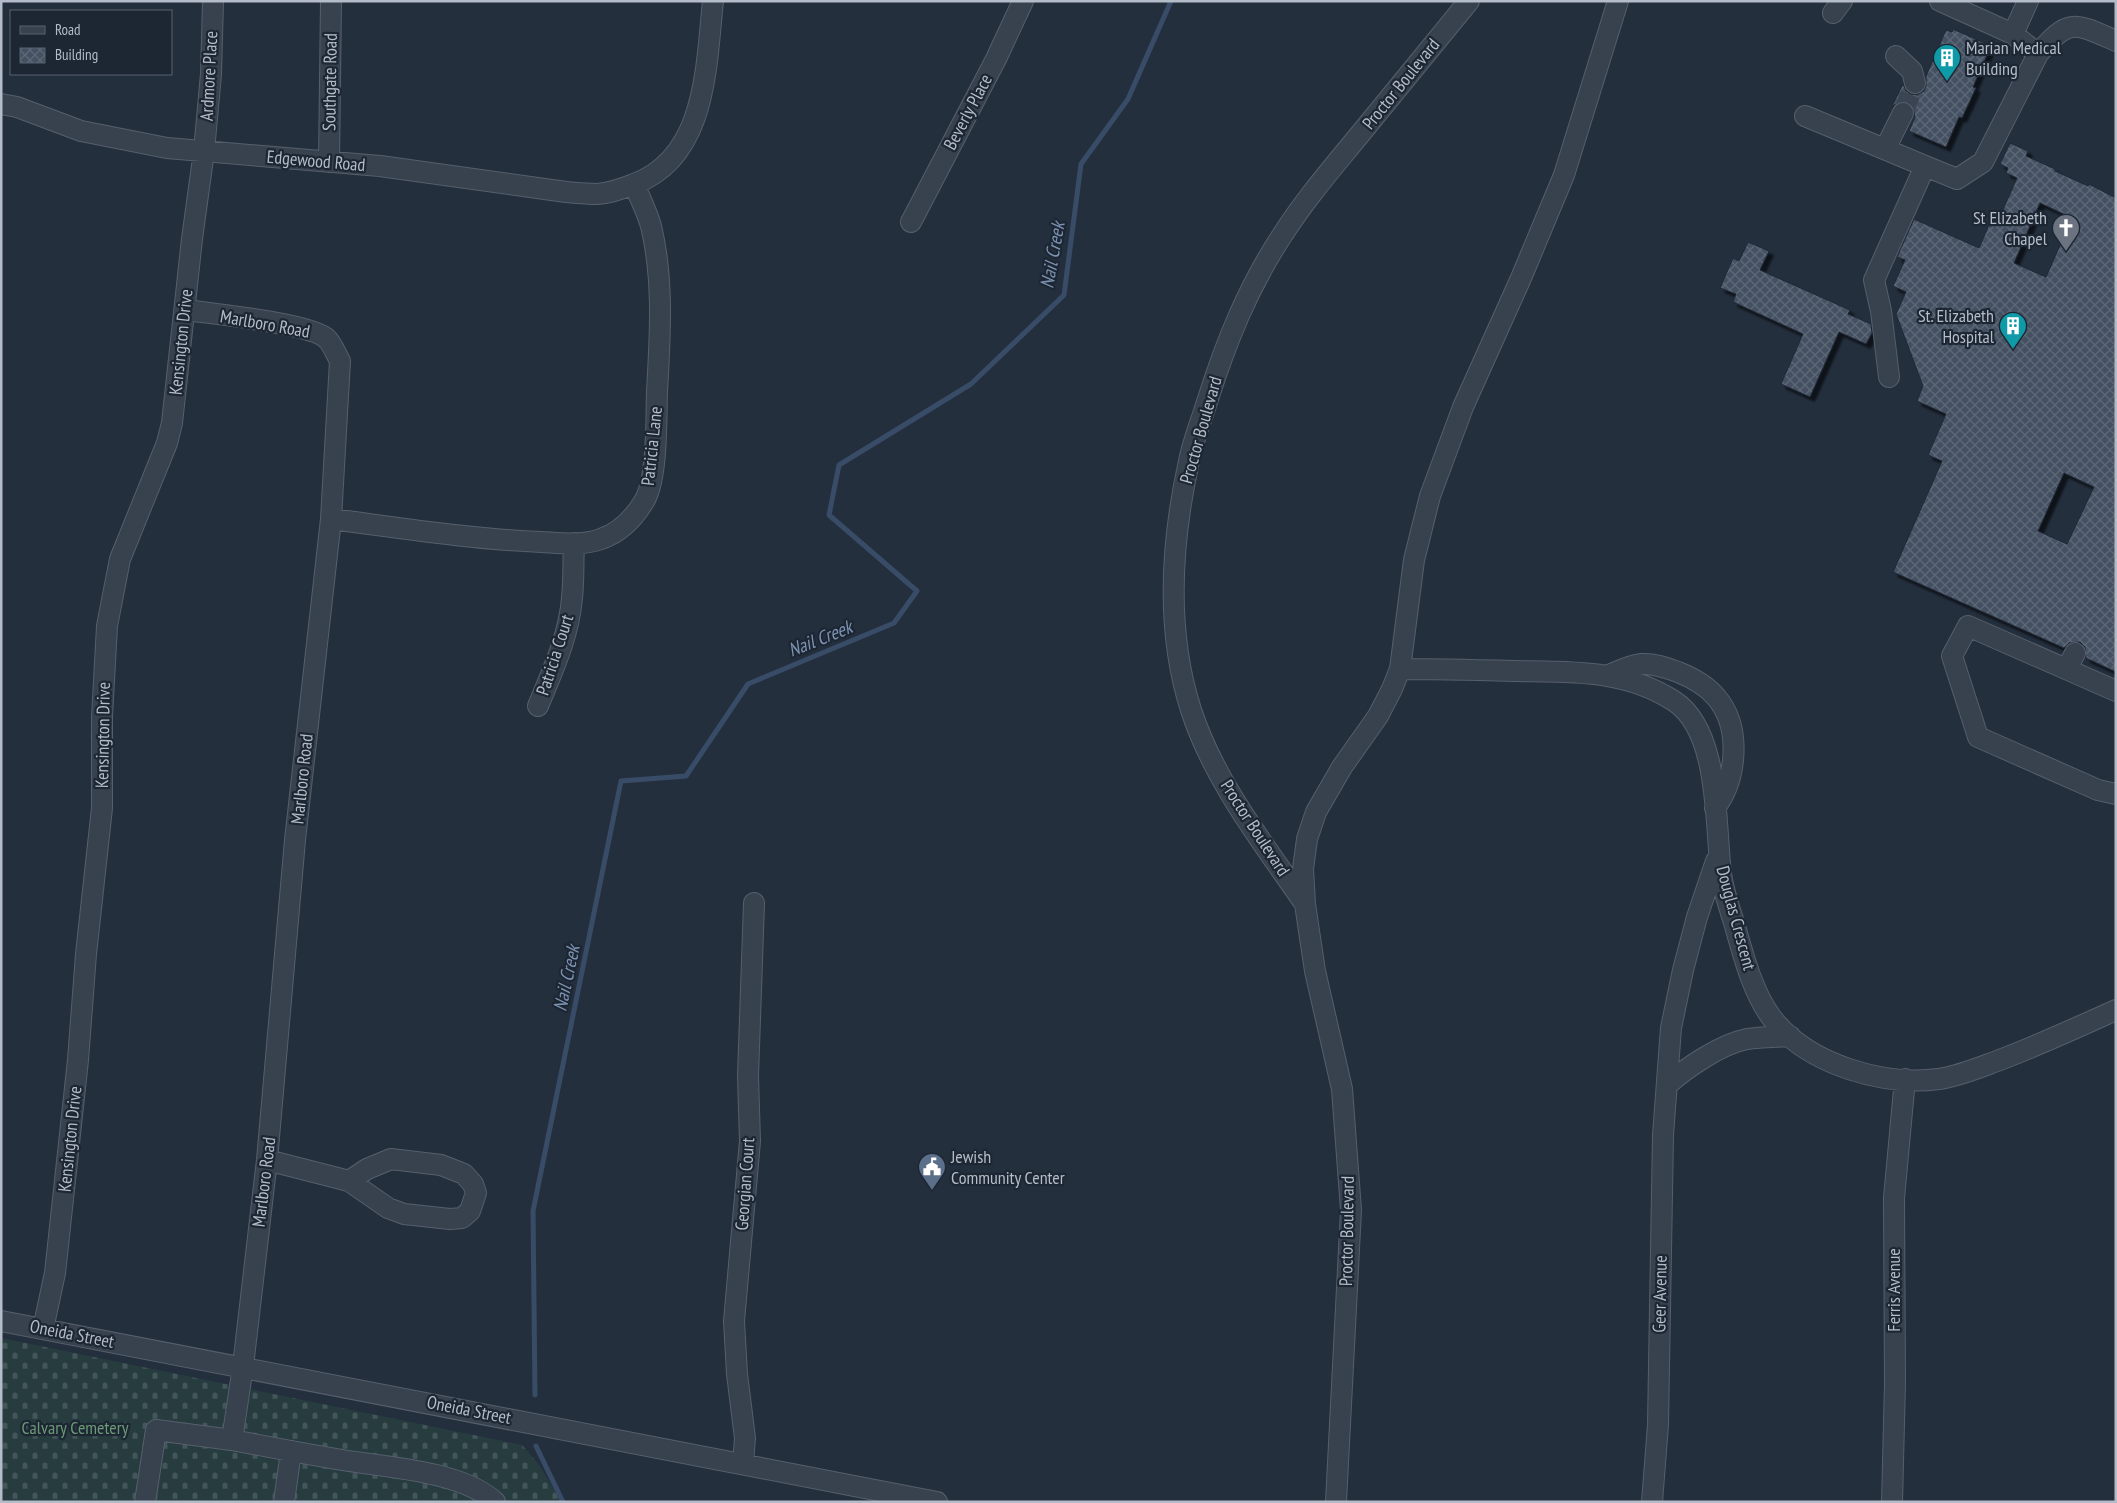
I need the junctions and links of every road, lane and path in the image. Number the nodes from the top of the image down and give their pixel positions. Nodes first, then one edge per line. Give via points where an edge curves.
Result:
1 (213, 1) edge
2 (331, 1) edge
3 (713, 1) edge
4 (1023, 1) edge
5 (1468, 1) edge
6 (1618, 1) edge
7 (1940, 1) edge
8 (2028, 1) edge
9 (2013, 34) junction
10 (2116, 41) edge
11 (2038, 54) junction
12 (1896, 56) dead end
13 (1915, 83) dead end
14 (1, 104) edge
15 (1903, 113) tunnel mouth
16 (1805, 116) dead end
17 (1885, 149) junction
18 (204, 151) junction
19 (329, 162) junction
20 (1925, 166) junction
21 (634, 184) junction
22 (911, 222) dead end
23 (186, 310) junction
24 (1889, 377) dead end
25 (331, 519) junction
26 (574, 544) junction
27 (1400, 669) junction
28 (1609, 676) junction
29 (2116, 691) edge
30 (538, 706) dead end
31 (2116, 794) edge
32 (1715, 808) junction
33 (1719, 852) junction
34 (754, 903) dead end
35 (1305, 904) junction
36 (2116, 1010) edge
37 (1790, 1036) junction
38 (1904, 1079) junction
39 (1667, 1085) junction
40 (267, 1160) junction
41 (349, 1181) junction
42 (1, 1321) edge
43 (43, 1329) junction
44 (243, 1366) junction
45 (232, 1440) junction
46 (291, 1450) junction
47 (743, 1464) junction
48 (926, 1501) edge
49 (145, 1502) edge
50 (284, 1502) edge
51 (495, 1502) edge
52 (1336, 1502) edge
53 (1652, 1502) edge
54 (1892, 1502) edge

1 - 18 street, Ardmore Place
2 - 19 street, Southgate Road
3 - 21 street, Edgewood Road via 704,85 689,134 665,166
4 - 22 street, Beverly Place
5 - 35 street, Proctor Boulevard via 1308,197 1257,276 1224,347 1189,459 1172,574 1178,647 1191,711 1214,764 1250,824
6 - 27 street, Proctor Boulevard via 1564,174 1463,407 1430,496 1414,560
7 - 9 street
8 - 9 street
9 - 11 street
10 - 11 street via 2072,25 2052,37
11 - 20 street via 1983,162 1957,179
12 - 13 street via 1912,71
14 - 18 street, Edgewood Road via 81,131 167,148
15 - 17 street
16 - 17 street
17 - 20 street
18 - 19 street, Edgewood Road
18 - 23 street, Kensington Drive
19 - 21 street, Edgewood Road via 566,192 598,194
20 - 24 street via 1874,280
21 - 26 street, Patricia Lane via 651,225 658,266 660,339 651,486 644,502 615,533 600,540
23 - 25 street, Marlboro Road via 293,326 316,332 327,339 340,361
23 - 43 street, Kensington Drive via 172,423 120,559 107,626 102,808 56,1263
25 - 26 street, Patricia Lane via 505,541
25 - 40 street, Marlboro Road via 295,840
26 - 30 street, Patricia Court via 572,600 565,633
27 - 28 street, Douglas Crescent via 1593,672
27 - 35 street, Proctor Boulevard via 1378,716 1342,767 1316,812 1307,839 1303,869
28 - 32 street, Douglas Crescent via 1629,680 1664,696 1689,713 1703,737 1710,762
28 - 32 street via 1633,666 1655,665 1691,677 1717,698 1727,715 1733,753 1730,780
29 - 31 street via 2071,661 1968,626 1952,656 1978,737 2098,790
32 - 33 street, Douglas Crescent
33 - 37 street, Douglas Crescent via 1721,877 1745,960 1763,1003 1775,1022
33 - 39 street, Geer Avenue via 1683,970 1672,1028
34 - 47 street, Georgian Court via 748,1076 750,1141 734,1321 745,1438
35 - 52 street, Proctor Boulevard via 1315,971 1342,1089 1351,1210
36 - 38 street, Douglas Crescent via 1972,1071 1939,1079
37 - 38 street, Douglas Crescent via 1823,1059 1846,1069
37 - 39 street via 1745,1040 1708,1055
38 - 54 street, Ferris Avenue via 1894,1198
39 - 53 street, Geer Avenue via 1663,1135 1658,1424
40 - 41 street
40 - 44 street, Marlboro Road
41 - 41 street via 388,1208 404,1214 450,1220 462,1218 470,1211 476,1193 464,1174 441,1165 391,1159
42 - 43 street, Oneida Street
43 - 44 street, Oneida Street
44 - 45 street, Marlboro Road
44 - 47 street, Oneida Street
45 - 46 street
45 - 49 street via 156,1430
46 - 50 street
46 - 51 street via 466,1483
47 - 48 street, Oneida Street

